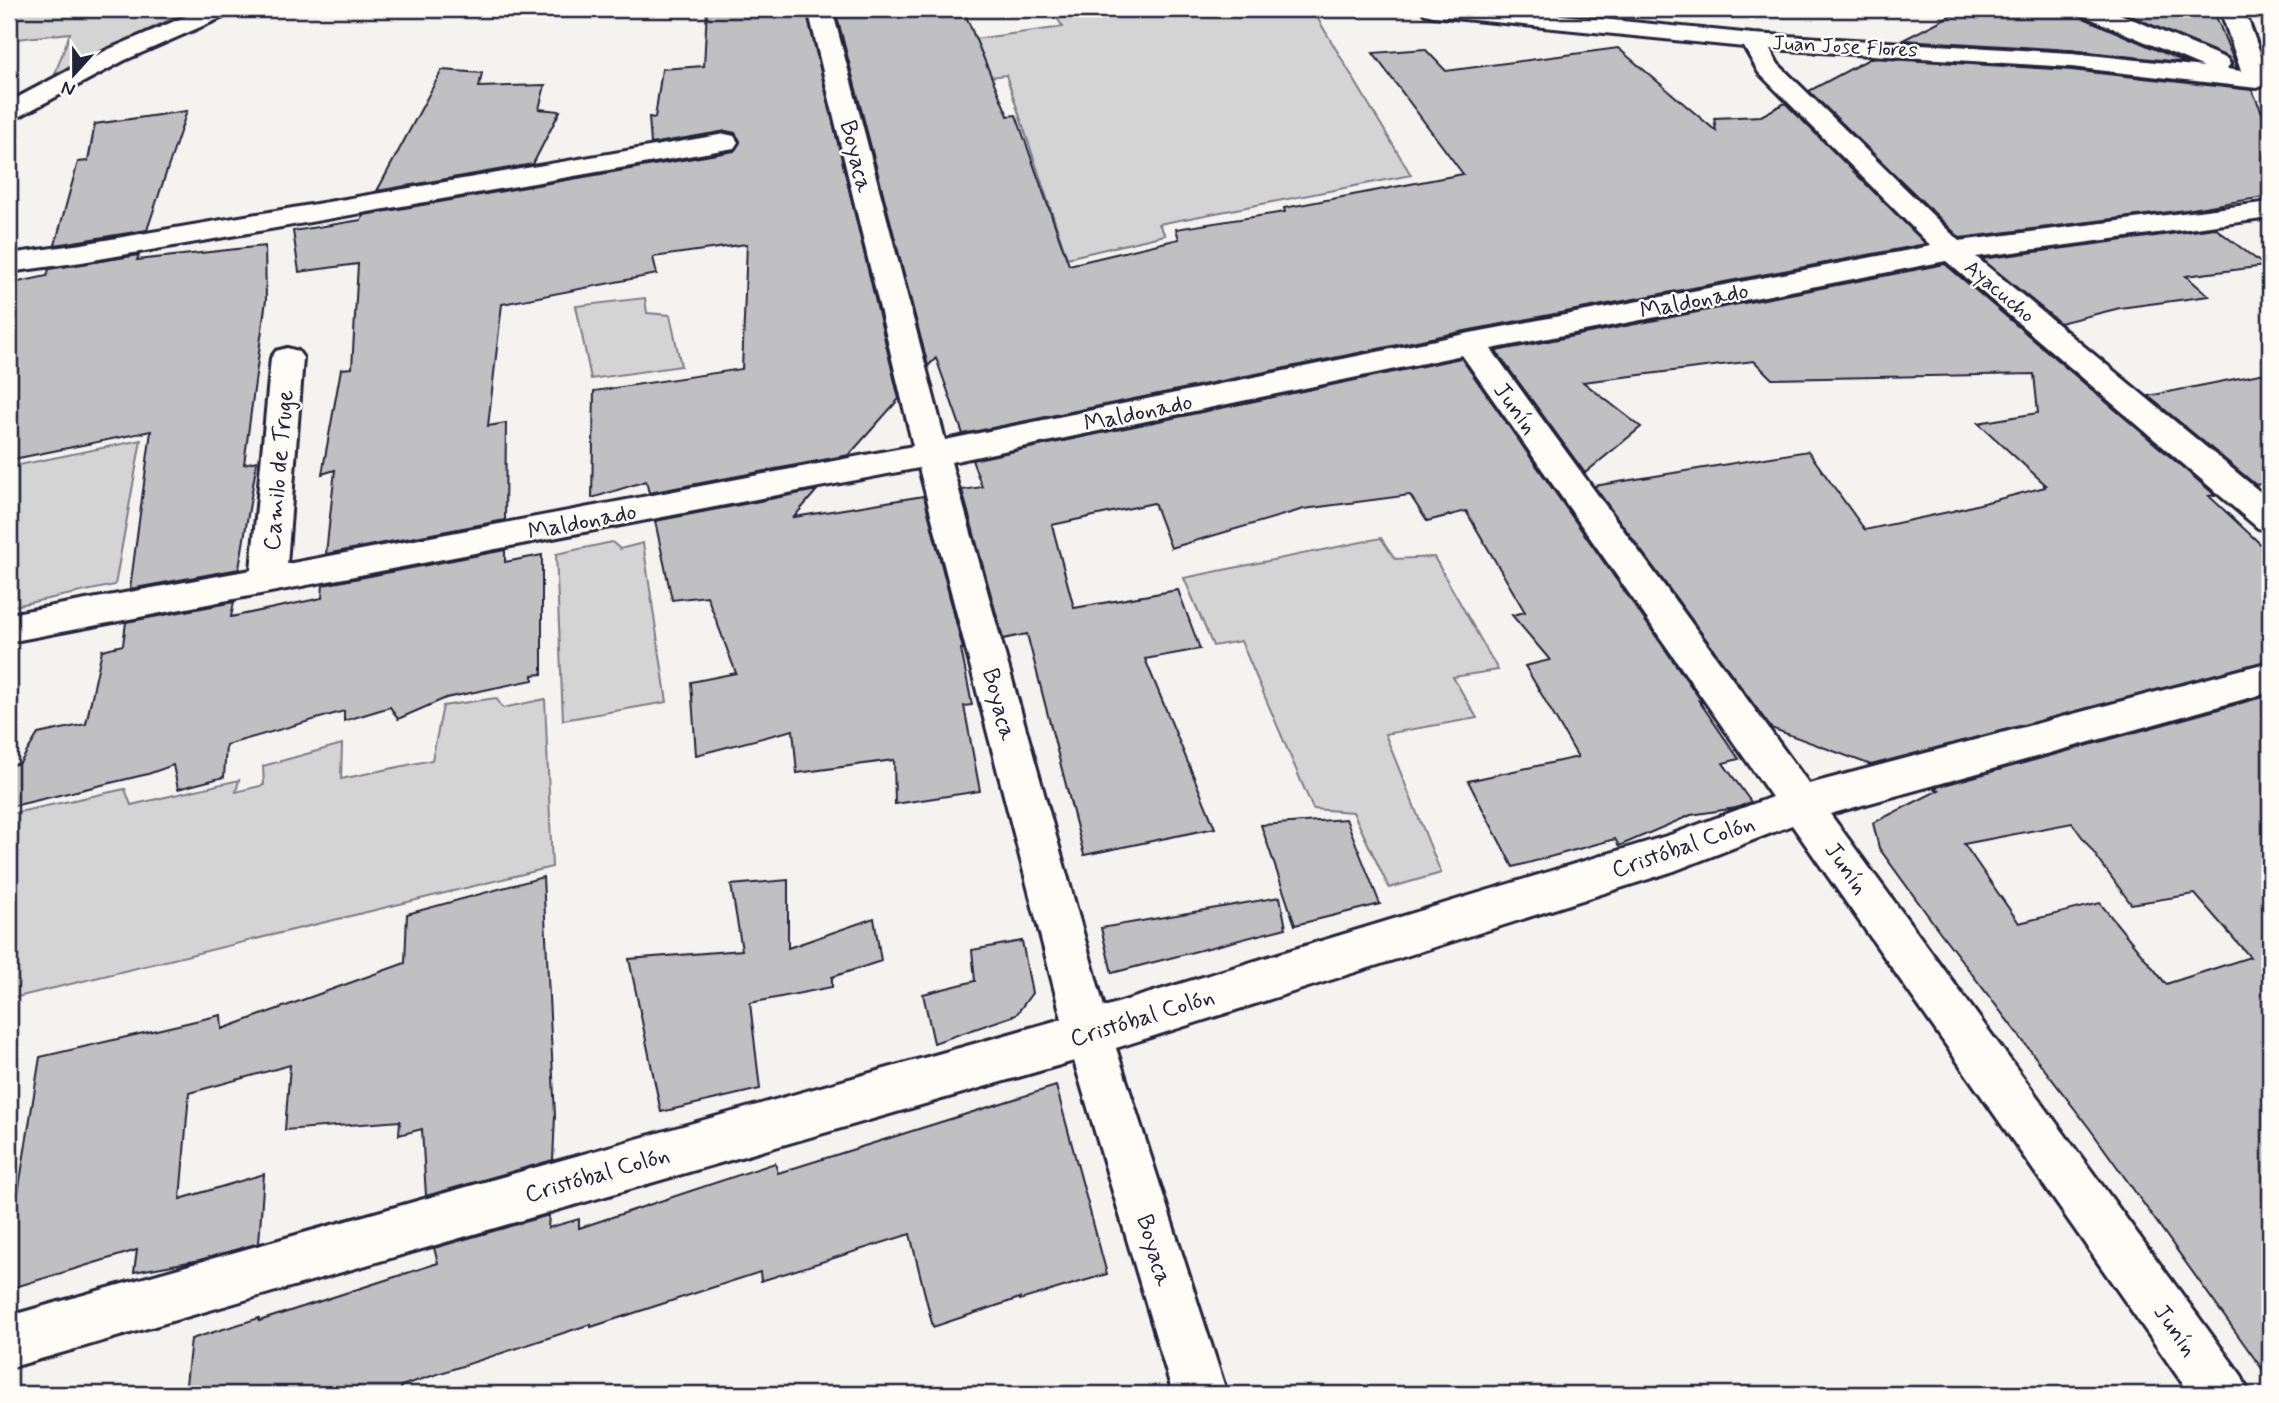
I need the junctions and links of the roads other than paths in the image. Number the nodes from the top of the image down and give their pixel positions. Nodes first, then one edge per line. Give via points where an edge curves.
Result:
1 (222, 9) edge
2 (820, 9) edge
3 (1433, 9) edge
4 (2088, 9) edge
5 (2232, 9) edge
6 (1752, 41) junction
7 (2263, 84) edge
8 (9, 112) edge
9 (725, 142) dead end
10 (2270, 209) edge
11 (1952, 251) junction
12 (9, 263) edge
13 (1470, 343) junction
14 (287, 358) dead end
15 (932, 454) junction
16 (2270, 519) edge
17 (268, 581) junction
18 (9, 628) edge
19 (2270, 677) edge
20 (1801, 804) junction
21 (1089, 1034) junction
22 (9, 1342) edge
23 (1200, 1394) edge
24 (2222, 1394) edge

1 - 8 street via 116,55
2 - 15 street, Boyaca
3 - 6 street, Juan Jose Flores
4 - 7 street
5 - 7 street
6 - 7 street, Juan Jose Flores via 2071,60
6 - 11 street, Ayacucho via 1768,68
9 - 12 street
10 - 11 street, Maldonado
11 - 13 street, Maldonado
11 - 16 street, Ayacucho
13 - 15 street, Maldonado
13 - 20 street, Junín
14 - 17 street, Camilo de Truge
15 - 17 street, Maldonado
15 - 21 street, Boyaca
17 - 18 street, Maldonado
19 - 20 street, Cristóbal Colón
20 - 21 street, Cristóbal Colón via 1674,852
20 - 24 street, Junín
21 - 22 street, Cristóbal Colón
21 - 23 street, Boyaca

